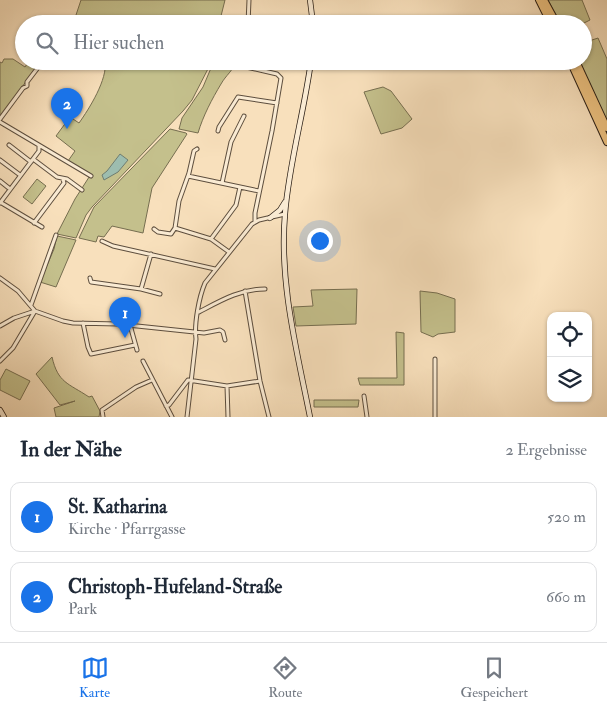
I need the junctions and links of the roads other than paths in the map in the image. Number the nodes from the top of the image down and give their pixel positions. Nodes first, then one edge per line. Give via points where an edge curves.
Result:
1 (249, 0) edge
2 (310, 0) edge
3 (539, 0) edge
4 (544, 0) edge
5 (248, 15) edge
6 (311, 15) edge
7 (546, 15) edge
8 (552, 15) edge
9 (36, 70) edge
10 (259, 70) edge
11 (309, 70) edge
12 (574, 70) edge
13 (580, 70) edge
14 (278, 103) junction
15 (244, 116) dead end
16 (0, 121) edge
17 (607, 128) edge
18 (218, 131) dead end
19 (607, 142) edge
20 (9, 146) dead end
21 (39, 146) junction
22 (197, 149) dead end
23 (0, 160) edge
24 (32, 160) junction
25 (20, 175) junction
26 (91, 176) dead end
27 (188, 176) junction
28 (64, 179) junction
29 (0, 181) edge
30 (222, 183) junction
31 (240, 187) junction
32 (10, 188) junction
33 (82, 190) dead end
34 (259, 191) junction
35 (287, 199) junction
36 (0, 202) edge
37 (285, 214) junction
38 (270, 218) junction
39 (255, 221) junction
40 (34, 223) junction
41 (42, 227) dead end
42 (175, 228) junction
43 (154, 230) dead end
44 (56, 235) dead end
45 (211, 240) junction
46 (102, 241) dead end
47 (229, 252) junction
48 (151, 254) junction
49 (216, 269) junction
50 (0, 278) edge
51 (90, 278) dead end
52 (141, 289) junction
53 (265, 289) dead end
54 (245, 291) junction
55 (160, 294) dead end
56 (31, 305) junction
57 (35, 311) junction
58 (199, 312) junction
59 (83, 323) junction
60 (0, 326) edge
61 (130, 326) junction
62 (195, 331) junction
63 (225, 340) dead end
64 (135, 346) junction
65 (137, 350) dead end
66 (435, 359) dead end
67 (0, 361) edge
68 (143, 361) dead end
69 (152, 380) junction
70 (191, 380) junction
71 (260, 381) junction
72 (227, 386) junction
73 (364, 396) dead end
74 (166, 406) junction
75 (0, 412) edge
76 (102, 415) edge
77 (3, 417) edge
78 (172, 417) edge
79 (187, 417) edge
80 (228, 417) edge
81 (269, 417) edge
82 (310, 417) edge
83 (368, 417) edge
84 (435, 417) edge

1 - 5 street
2 - 6 main road
3 - 7 highway
4 - 8 highway
9 - 16 street
10 - 14 street via 280,76
11 - 35 main road
12 - 19 highway
13 - 17 highway
14 - 18 street via 238,97
14 - 34 street
15 - 30 street via 231,142
16 - 21 street
20 - 24 street
21 - 24 street
21 - 26 street
22 - 27 street
23 - 25 street
24 - 25 street
24 - 28 street
25 - 32 street
27 - 30 street
27 - 42 street via 179,201
28 - 33 street
28 - 40 street
29 - 32 street
30 - 31 street
31 - 34 street
31 - 45 street via 236,206
32 - 36 street
34 - 39 street
35 - 37 main road
35 - 38 main road
36 - 40 street
37 - 38 street
37 - 82 main road via 286,289
38 - 39 street
39 - 47 street
40 - 41 street
42 - 43 street via 171,234
42 - 45 street
44 - 56 street
45 - 47 street
46 - 48 street
47 - 49 street
48 - 49 street
48 - 52 street
49 - 58 street via 202,289
50 - 56 street
51 - 52 street via 91,282
52 - 55 street
53 - 54 street
54 - 58 street
54 - 71 street
56 - 57 street
57 - 59 street via 63,321
57 - 60 street
57 - 67 street via 13,348
58 - 62 street
59 - 61 street
59 - 64 street via 91,354
61 - 62 street
61 - 64 street
62 - 63 street via 221,330
62 - 70 street
64 - 65 street
66 - 84 street
68 - 69 street
69 - 74 street
69 - 76 street via 102,410
70 - 72 street
70 - 74 street
70 - 79 street
71 - 72 street
71 - 81 street
72 - 80 street
73 - 83 street
74 - 78 street
75 - 77 main road

